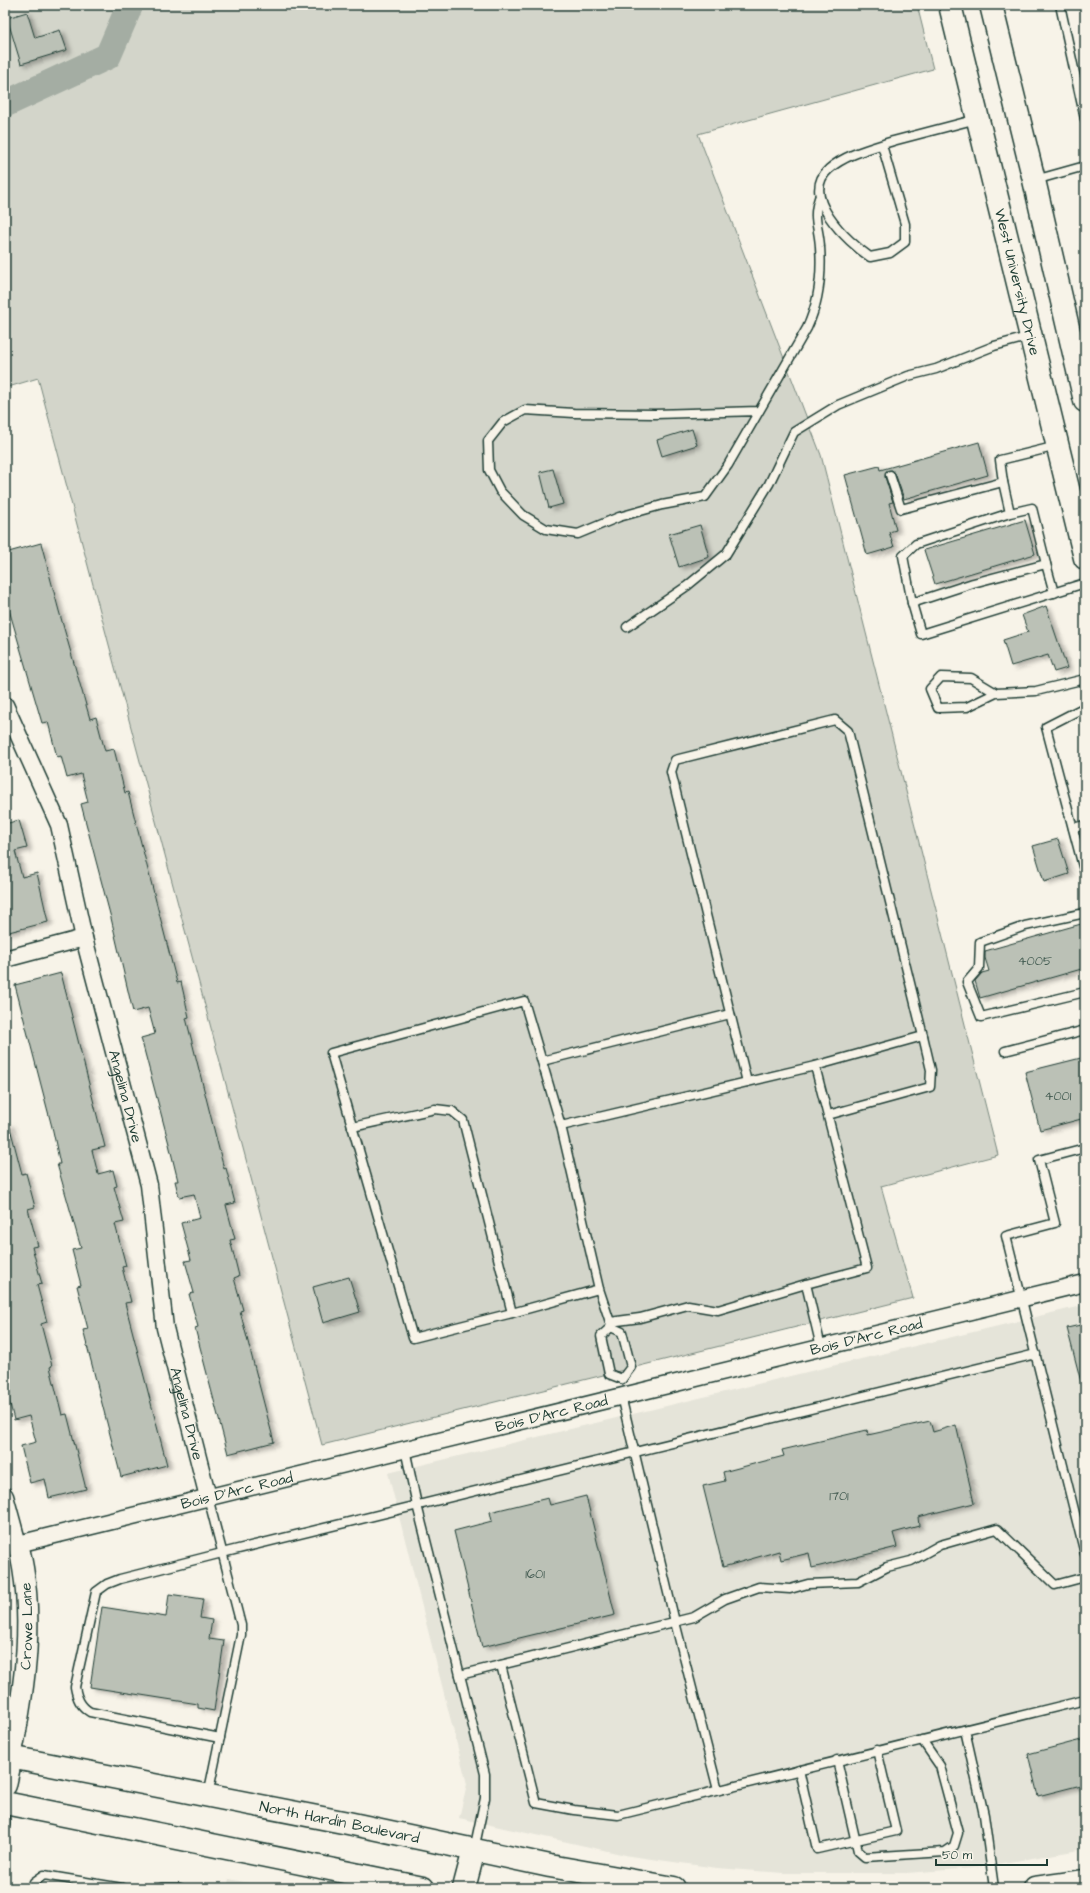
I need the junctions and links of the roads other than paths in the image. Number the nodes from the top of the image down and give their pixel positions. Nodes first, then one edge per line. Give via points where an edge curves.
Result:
1 (950, 5) edge
2 (991, 5) edge
3 (1060, 5) edge
4 (978, 119) junction
5 (1085, 119) edge
6 (882, 145) junction
7 (1085, 166) edge
8 (1034, 180) junction
9 (819, 198) junction
10 (1032, 336) junction
11 (1085, 401) edge
12 (759, 411) junction
13 (1058, 446) junction
14 (890, 475) dead end
15 (1003, 482) junction
16 (1010, 513) junction
17 (1085, 558) edge
18 (1046, 564) junction
19 (1085, 583) edge
20 (1054, 593) junction
21 (912, 602) junction
22 (627, 627) dead end
23 (1085, 680) edge
24 (996, 693) junction
25 (5, 705) edge
26 (1085, 707) edge
27 (1085, 825) edge
28 (1073, 828) junction
29 (1085, 874) edge
30 (1085, 913) edge
31 (84, 938) junction
32 (5, 959) edge
33 (1085, 992) edge
34 (730, 1014) junction
35 (1085, 1030) edge
36 (923, 1036) junction
37 (1005, 1051) dead end
38 (542, 1060) junction
39 (815, 1066) junction
40 (747, 1082) junction
41 (828, 1115) junction
42 (561, 1126) junction
43 (352, 1127) junction
44 (1085, 1148) edge
45 (1085, 1283) edge
46 (806, 1284) junction
47 (599, 1289) junction
48 (1022, 1298) junction
49 (512, 1313) junction
50 (611, 1325) junction
51 (821, 1347) junction
52 (1036, 1354) junction
53 (622, 1379) junction
54 (624, 1396) junction
55 (405, 1449) junction
56 (634, 1454) junction
57 (5, 1496) edge
58 (208, 1498) junction
59 (417, 1505) junction
60 (18, 1544) junction
61 (222, 1553) junction
62 (1085, 1554) edge
63 (1085, 1577) edge
64 (675, 1622) junction
65 (501, 1664) junction
66 (460, 1675) junction
67 (1085, 1700) edge
68 (964, 1730) junction
69 (220, 1738) junction
70 (922, 1740) junction
71 (877, 1750) junction
72 (8, 1756) edge
73 (837, 1760) junction
74 (799, 1770) junction
75 (5, 1785) edge
76 (718, 1790) junction
77 (208, 1796) junction
78 (5, 1803) edge
79 (5, 1820) edge
80 (5, 1825) edge
81 (856, 1840) junction
82 (474, 1850) junction
83 (1085, 1881) edge
84 (92, 1886) edge
85 (32, 1888) edge
86 (122, 1888) edge
87 (162, 1888) edge
88 (180, 1888) edge
89 (423, 1888) edge
90 (464, 1888) edge
91 (674, 1888) edge
92 (994, 1888) edge
93 (1035, 1888) edge

1 - 4 main road, West University Drive
2 - 8 main road
3 - 5 lane
4 - 6 lane
4 - 10 main road, West University Drive
6 - 9 lane via 852,156 828,169 820,181
6 - 9 lane via 905,224 905,242 890,253 870,257 856,248 826,215
7 - 8 lane
8 - 11 main road
9 - 12 lane via 815,212 820,245 820,275 815,311
10 - 13 main road, West University Drive
10 - 22 lane via 994,346 936,369 908,376 838,405 794,432 769,484 726,554 687,586
12 - 12 lane via 728,465 705,497 619,517 578,534 546,529 524,515 500,491 489,470 488,441 503,422 526,410 655,414
13 - 15 lane via 1000,460
13 - 17 main road, West University Drive
14 - 15 lane via 901,510
15 - 16 lane
16 - 18 lane via 1032,508
16 - 21 lane via 916,544 902,556
18 - 20 lane
18 - 21 lane
19 - 20 lane
20 - 21 lane via 921,634
23 - 24 lane via 1036,691
24 - 24 lane via 971,678 941,677 930,689 938,708 967,707
25 - 31 street, Angelina Drive via 59,825
26 - 28 lane via 1046,727
27 - 28 lane
28 - 29 lane
30 - 33 lane via 1025,926 980,942 979,968 967,982 981,1017
31 - 32 street
31 - 58 street, Angelina Drive via 149,1185 165,1328
34 - 36 lane via 671,772 675,760 835,720 848,731
34 - 38 lane
34 - 40 lane
35 - 37 lane
36 - 39 lane
36 - 41 lane via 931,1070 930,1087
38 - 42 lane
38 - 43 lane via 524,1001 331,1053
39 - 40 lane
39 - 41 lane
40 - 42 lane
41 - 46 lane via 867,1268
42 - 47 lane
43 - 49 lane via 435,1110 452,1111 463,1120
43 - 49 lane via 413,1338
44 - 48 lane via 1039,1160 1055,1223 1006,1236
45 - 48 street, Bois D'Arc Road
46 - 50 lane via 718,1310 688,1305
46 - 51 lane
47 - 49 lane
47 - 50 lane
48 - 51 street, Bois D'Arc Road
48 - 52 lane
50 - 53 lane via 622,1332 631,1366
50 - 53 lane via 601,1336 609,1374
51 - 54 street, Bois D'Arc Road
52 - 56 lane
52 - 62 lane
53 - 54 lane
54 - 55 street, Bois D'Arc Road
54 - 56 lane
55 - 58 street, Bois D'Arc Road
55 - 59 lane
56 - 59 lane
56 - 64 lane
57 - 60 street, Crowe Lane
58 - 60 street, Bois D'Arc Road
58 - 61 lane
59 - 61 lane
59 - 66 lane
60 - 72 street, Crowe Lane via 25,1580 26,1679
61 - 69 lane via 241,1625 241,1634
61 - 69 lane via 120,1579 96,1592 75,1686 83,1708 90,1712
63 - 64 lane via 1054,1585 997,1530 940,1545 911,1561 887,1567 858,1582 808,1584 790,1589 759,1587 725,1599 694,1617
64 - 65 lane
64 - 76 lane
65 - 66 lane
65 - 76 lane via 536,1803 618,1814
66 - 82 lane via 486,1782
67 - 68 lane
68 - 70 lane
68 - 92 lane via 984,1814
69 - 77 lane
70 - 71 lane
70 - 81 lane via 940,1766 958,1833 954,1846 945,1852 865,1857 858,1852
71 - 73 lane
71 - 81 lane via 896,1831
72 - 75 main road
72 - 77 main road, North Hardin Boulevard
73 - 74 lane
73 - 81 lane
74 - 76 lane
74 - 81 lane via 817,1849
77 - 82 main road, North Hardin Boulevard
78 - 89 main road
79 - 80 lane
82 - 90 main road
82 - 91 main road, North Hardin Boulevard
83 - 93 main road
84 - 85 lane via 44,1875 34,1882
84 - 86 lane
87 - 88 lane

